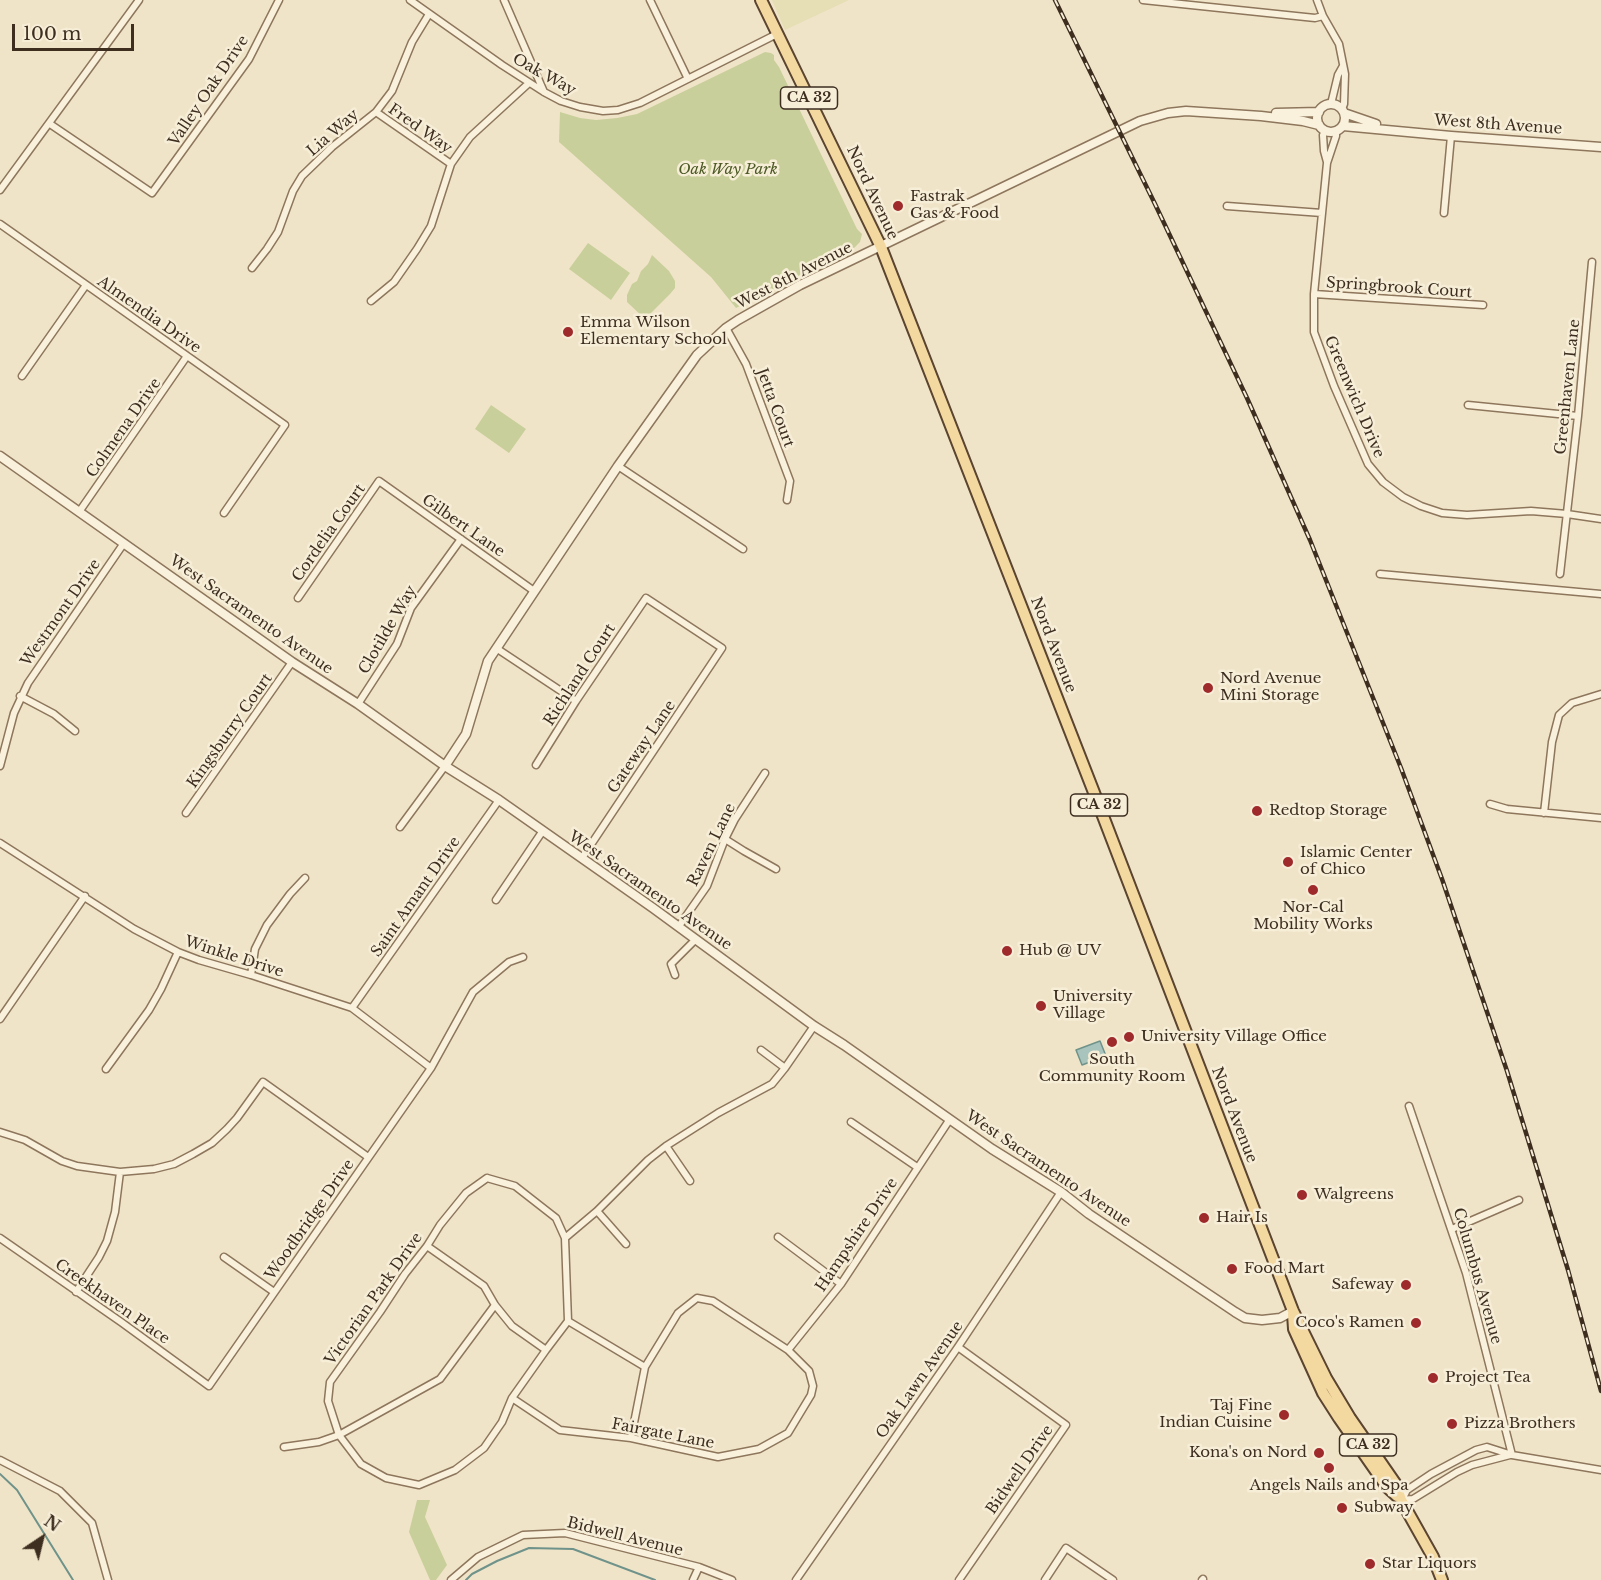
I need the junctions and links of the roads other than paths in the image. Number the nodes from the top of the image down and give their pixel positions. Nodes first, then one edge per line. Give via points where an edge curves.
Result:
1 (139, 0) edge
2 (279, 0) edge
3 (410, 0) edge
4 (504, 0) edge
5 (650, 0) edge
6 (761, 0) edge
7 (1143, 0) edge
8 (1317, 0) edge
9 (429, 14) junction
10 (1323, 16) junction
11 (777, 34) junction
12 (1343, 66) junction
13 (688, 79) junction
14 (529, 83) junction
15 (544, 92) junction
16 (1331, 104) junction
17 (1343, 111) junction
18 (376, 112) junction
19 (1319, 112) junction
20 (1261, 116) junction
21 (50, 124) junction
22 (1343, 126) junction
23 (1322, 128) junction
24 (1394, 130) junction
25 (1336, 132) junction
26 (1451, 136) junction
27 (1601, 147) edge
28 (1327, 163) junction
29 (451, 165) junction
30 (0, 190) edge
31 (1227, 206) dead end
32 (1322, 213) junction
33 (1444, 213) dead end
34 (0, 224) edge
35 (881, 246) junction
36 (1592, 262) dead end
37 (252, 268) dead end
38 (86, 285) junction
39 (1314, 294) junction
40 (371, 301) dead end
41 (1483, 306) dead end
42 (726, 328) junction
43 (187, 356) junction
44 (22, 376) dead end
45 (1468, 405) dead end
46 (1578, 416) junction
47 (0, 456) edge
48 (618, 466) junction
49 (379, 481) joint
50 (787, 501) dead end
51 (79, 512) junction
52 (224, 513) dead end
53 (1567, 514) junction
54 (1601, 519) edge
55 (461, 539) junction
56 (124, 543) junction
57 (743, 549) dead end
58 (1380, 574) dead end
59 (1560, 574) dead end
60 (534, 591) junction
61 (1601, 594) edge
62 (298, 598) dead end
63 (646, 598) joint
64 (496, 648) junction
65 (292, 662) junction
66 (1601, 694) edge
67 (20, 696) junction
68 (576, 701) junction
69 (358, 704) junction
70 (75, 731) dead end
71 (536, 765) dead end
72 (0, 766) edge
73 (445, 766) junction
74 (765, 773) dead end
75 (499, 800) junction
76 (1490, 804) dead end
77 (186, 813) dead end
78 (1544, 813) junction
79 (1601, 818) edge
80 (400, 827) dead end
81 (542, 832) junction
82 (725, 838) junction
83 (0, 843) edge
84 (582, 858) junction
85 (776, 869) dead end
86 (305, 878) dead end
87 (85, 896) junction
88 (496, 900) dead end
89 (679, 926) junction
90 (696, 939) junction
91 (178, 952) junction
92 (523, 957) dead end
93 (251, 975) junction
94 (675, 975) dead end
95 (352, 1008) junction
96 (0, 1019) edge
97 (814, 1026) junction
98 (761, 1050) dead end
99 (432, 1068) junction
100 (785, 1068) junction
101 (106, 1069) dead end
102 (1409, 1106) dead end
103 (950, 1119) junction
104 (851, 1122) dead end
105 (0, 1132) edge
106 (666, 1146) junction
107 (368, 1157) junction
108 (917, 1167) junction
109 (120, 1172) junction
110 (690, 1181) dead end
111 (1061, 1192) junction
112 (1520, 1200) dead end
113 (597, 1211) junction
114 (1452, 1229) junction
115 (778, 1237) dead end
116 (0, 1238) edge
117 (565, 1238) junction
118 (626, 1244) dead end
119 (427, 1246) junction
120 (224, 1257) dead end
121 (841, 1284) junction
122 (76, 1292) junction
123 (274, 1292) junction
124 (495, 1305) junction
125 (1293, 1311) junction
126 (568, 1321) junction
127 (958, 1347) junction
128 (546, 1350) junction
129 (788, 1350) junction
130 (645, 1367) junction
131 (209, 1386) joint
132 (512, 1398) junction
133 (339, 1434) junction
134 (631, 1438) junction
135 (284, 1447) dead end
136 (1512, 1455) junction
137 (0, 1460) edge
138 (1601, 1470) edge
139 (1401, 1500) junction
140 (699, 1568) junction
141 (108, 1580) edge
142 (451, 1580) edge
143 (693, 1580) edge
144 (732, 1580) edge
145 (796, 1580) edge
146 (959, 1580) edge
147 (1045, 1580) edge
148 (1113, 1580) edge
149 (1442, 1580) edge

1 - 21 street
2 - 21 street, Valley Oak Drive via 249,59 152,193
3 - 9 street, Oak Way
4 - 15 street
5 - 13 street
6 - 11 main road, Nord Avenue / CA 32
7 - 10 street
8 - 10 street
9 - 14 street, Oak Way
9 - 18 street, Lia Way via 412,42 392,91
10 - 12 street via 1339,44
11 - 13 street, Oak Way
11 - 35 main road, Nord Avenue / CA 32
12 - 16 street
12 - 17 street
13 - 15 street, Oak Way via 618,110 580,107
14 - 15 street, Oak Way
14 - 29 street via 470,137
16 - 17 street
16 - 19 street
17 - 22 street
17 - 24 street, West 8th Avenue
18 - 29 street, Fred Way
18 - 37 street, Lia Way via 302,176 292,191 278,232
19 - 20 street, West 8th Avenue
19 - 23 street
20 - 23 street, West 8th Avenue via 1303,121
20 - 35 street, West 8th Avenue via 1186,111 1140,121
21 - 30 street
22 - 24 street, West 8th Avenue
22 - 25 street
23 - 25 street
23 - 28 street, Greenwich Drive
24 - 26 street, West 8th Avenue
25 - 28 street, Greenwich Drive
26 - 27 street, West 8th Avenue
26 - 33 street
28 - 32 street, Greenwich Drive
29 - 40 street via 431,226 394,282
31 - 32 street
32 - 39 street, Greenwich Drive
34 - 38 street, Almendia Drive
35 - 42 street, West 8th Avenue via 800,285
35 - 125 main road, Nord Avenue / CA 32
36 - 46 street, Greenhaven Lane
38 - 43 street, Almendia Drive
38 - 44 street
39 - 41 street, Springbrook Court
39 - 53 street, Greenwich Drive via 1314,332 1368,464 1383,482 1403,497 1442,513
42 - 48 street, West 8th Avenue via 696,355
42 - 50 street, Jetta Court via 746,364 789,481
43 - 51 street, Colmena Drive
43 - 52 street, Almendia Drive via 285,425
45 - 46 street
46 - 53 street, Greenhaven Lane
47 - 51 street, West Sacramento Avenue
48 - 57 street
48 - 60 street, West 8th Avenue
49 - 55 street, Gilbert Lane
49 - 62 street, Cordelia Court
51 - 56 street, West Sacramento Avenue
53 - 54 street, Greenwich Drive
53 - 59 street, Greenhaven Lane
55 - 60 street, Gilbert Lane
55 - 69 street, Clotilde Way via 411,608 398,644
56 - 65 street, West Sacramento Avenue
56 - 67 street, Westmont Drive
58 - 61 street
60 - 64 street, West 8th Avenue
63 - 68 street, Richland Court
63 - 84 street, Gateway Lane via 722,648
64 - 68 street
64 - 73 street, West 8th Avenue via 488,661 466,734
65 - 69 street, West Sacramento Avenue
65 - 77 street, Kingsburry Court
66 - 78 street via 1572,703 1558,715
67 - 70 street via 54,714
67 - 72 street, Westmont Drive
68 - 71 street, Richland Court
69 - 73 street, West Sacramento Avenue
73 - 75 street, West Sacramento Avenue
73 - 80 street
74 - 82 street, Raven Lane
75 - 81 street, West Sacramento Avenue
75 - 95 street, Saint Amant Drive
76 - 78 street
78 - 79 street
81 - 84 street, West Sacramento Avenue
81 - 88 street
82 - 85 street
82 - 89 street, Raven Lane via 707,886
83 - 87 street, Winkle Drive
84 - 89 street, West Sacramento Avenue
86 - 93 street via 267,925 255,949
87 - 91 street, Winkle Drive
87 - 96 street
89 - 90 street, West Sacramento Avenue
90 - 94 street via 671,964
90 - 97 street, West Sacramento Avenue
91 - 93 street, Winkle Drive
91 - 101 street via 149,1010
92 - 99 street, Woodbridge Drive via 509,962 473,992
93 - 95 street, Winkle Drive
95 - 99 street, Winkle Drive
97 - 100 street
97 - 103 street, West Sacramento Avenue
98 - 100 street
99 - 107 street, Woodbridge Drive
100 - 106 street via 772,1084
102 - 114 street, Columbus Avenue
103 - 108 street, Hampshire Drive
103 - 111 street, West Sacramento Avenue
104 - 108 street
105 - 109 street via 25,1140 62,1161
106 - 110 street
106 - 113 street
107 - 109 street via 263,1082 227,1130 212,1143 174,1164
107 - 123 street, Woodbridge Drive
108 - 121 street, Hampshire Drive
109 - 122 street via 107,1241
111 - 125 street, West Sacramento Avenue via 1245,1318 1280,1318
111 - 127 street, Oak Lawn Avenue
112 - 114 street
113 - 117 street
113 - 118 street
114 - 136 street, Columbus Avenue
115 - 121 street
116 - 122 street, Creekhaven Place
117 - 119 street, Victorian Park Drive via 556,1218 523,1192 487,1178 466,1193
117 - 126 street, Victorian Park Drive
119 - 124 street via 484,1286
119 - 133 street, Victorian Park Drive via 330,1382 328,1401
120 - 123 street
121 - 129 street, Hampshire Drive
122 - 131 street, Creekhaven Place
123 - 131 street, Woodbridge Drive
124 - 128 street via 512,1326
124 - 133 street via 440,1379
125 - 139 main road, Nord Avenue / CA 32 via 1294,1329 1323,1393 1387,1487
126 - 128 street, Victorian Park Drive
126 - 130 street
127 - 145 street, Oak Lawn Avenue
127 - 146 street, Bidwell Drive via 1066,1425
128 - 132 street, Victorian Park Drive
129 - 130 street via 713,1301 697,1298 678,1313
129 - 134 street, Fairgate Lane via 809,1371 813,1386 788,1433 759,1449 718,1457
130 - 134 street
132 - 133 street, Victorian Park Drive via 502,1422 484,1448 455,1470 419,1485 386,1478 361,1464
132 - 134 street, Fairgate Lane via 560,1430
133 - 135 street via 319,1442
136 - 138 street
136 - 139 street via 1472,1465 1413,1499
136 - 139 street via 1487,1447 1476,1450 1407,1490
137 - 141 street via 60,1491 92,1523
139 - 149 main road, Nord Avenue / CA 32
140 - 142 street, Bidwell Avenue via 565,1533 523,1534 478,1557
140 - 143 street
140 - 144 street, Bidwell Avenue
147 - 148 street via 1066,1548

